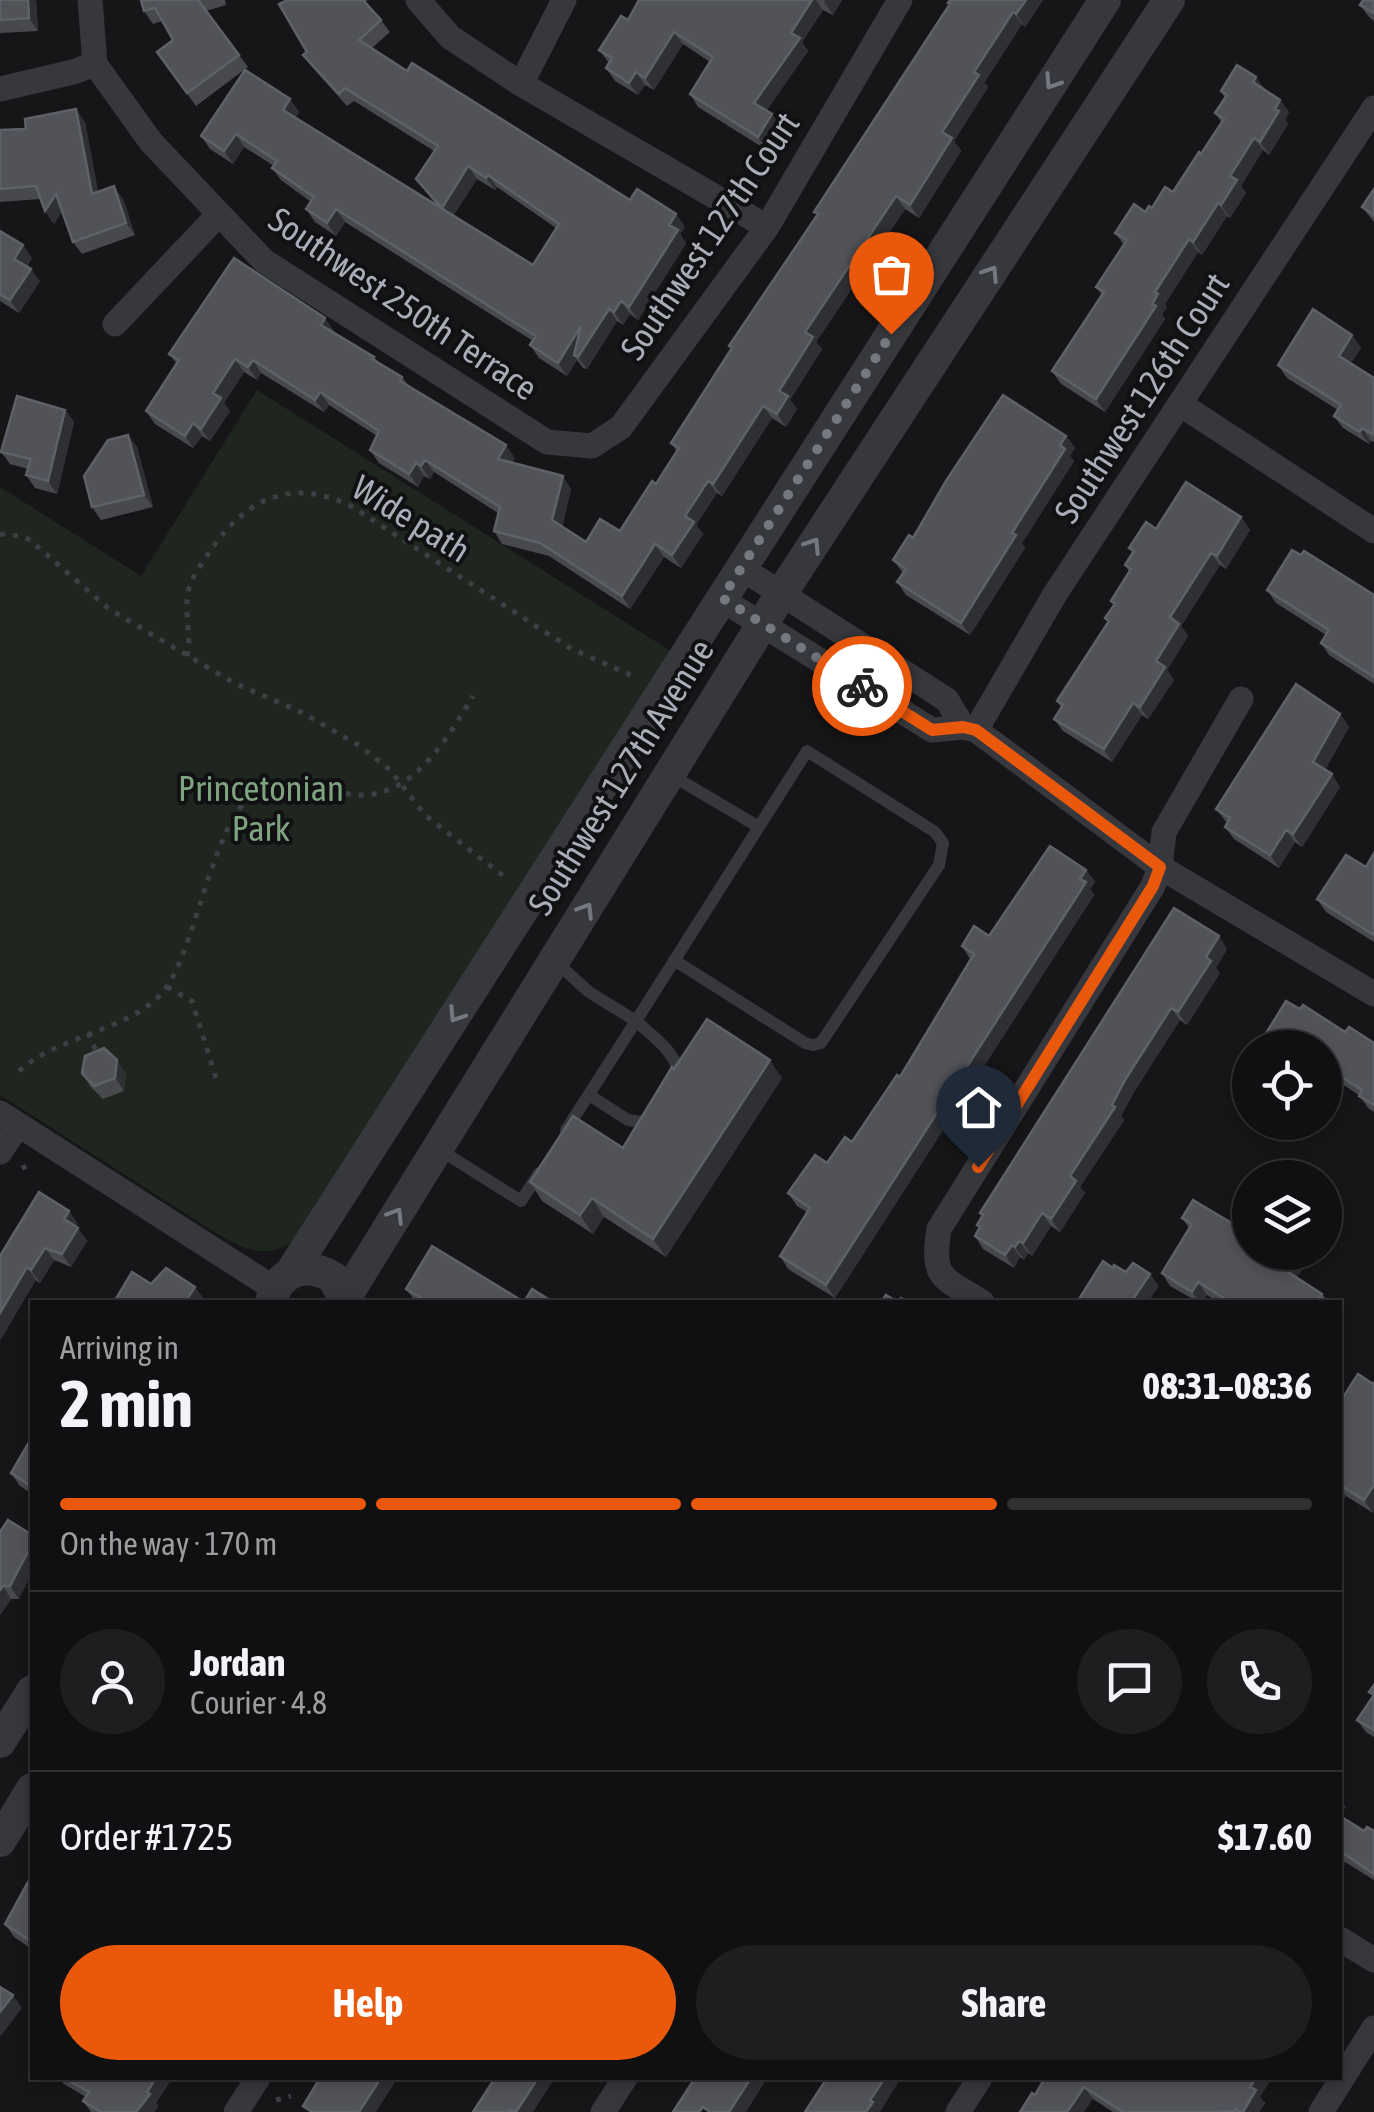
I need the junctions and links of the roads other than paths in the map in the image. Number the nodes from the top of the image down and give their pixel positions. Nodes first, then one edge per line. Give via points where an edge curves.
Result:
1 (90, 0) edge
2 (418, 0) edge
3 (564, 0) edge
4 (900, 0) edge
5 (1104, 0) edge
6 (1169, 0) edge
7 (94, 64) junction
8 (522, 84) junction
9 (0, 88) edge
10 (1374, 108) edge
11 (218, 214) junction
12 (767, 227) junction
13 (115, 324) dead end
14 (1180, 404) junction
15 (592, 446) joint
16 (1374, 531) edge
17 (742, 568) junction
18 (781, 594) junction
19 (722, 598) junction
20 (762, 624) junction
21 (1241, 699) dead end
22 (970, 729) junction
23 (669, 774) junction
24 (758, 827) junction
25 (1160, 867) junction
26 (509, 933) junction
27 (674, 960) junction
28 (554, 961) junction
29 (1374, 994) edge
30 (636, 1021) junction
31 (675, 1086) edge
32 (588, 1095) junction
33 (664, 1101) edge
34 (9, 1119) edge
35 (560, 1140) edge
36 (438, 1148) junction
37 (0, 1152) edge
38 (550, 1156) edge
39 (279, 1288) edge
40 (345, 1300) edge
41 (979, 1300) edge
42 (30, 1695) edge
43 (0, 1742) edge
44 (30, 1793) edge
45 (0, 1841) edge
46 (1342, 1940) edge
47 (1374, 1960) edge
48 (1374, 2028) edge
49 (1342, 2079) edge
50 (257, 2080) edge
51 (624, 2080) edge
52 (979, 2080) edge
53 (1341, 2080) edge
54 (239, 2111) edge
55 (603, 2112) edge
56 (958, 2112) edge
57 (1321, 2112) edge

1 - 7 street
2 - 8 street via 450,37
3 - 8 street
4 - 12 street, Southwest 127th Court
5 -> 17 street, Southwest 127th Avenue
18 -> 6 street, Southwest 127th Avenue
7 - 9 street
7 - 11 street, Southwest 250th Terrace
8 - 12 street
10 - 14 street, Southwest 126th Court
11 - 13 street
11 - 15 street, Southwest 250th Terrace via 264,261 547,442
12 - 15 street, Southwest 127th Court via 621,427
14 - 16 street
14 - 22 street, Southwest 126th Court
17 - 18 street
17 - 19 street, Southwest 127th Avenue
18 - 20 street, Southwest 127th Avenue
18 - 22 street via 947,700
19 - 20 street
19 - 26 street, Southwest 127th Avenue
20 - 22 street via 932,730
20 - 23 street, Southwest 127th Avenue
21 - 25 street via 1164,832
22 - 25 street
23 - 24 lane
28 -> 23 street, Southwest 127th Avenue
24 - 27 lane
24 - 27 lane via 807,751 935,832 944,850 821,1042 805,1043
25 - 29 street
25 - 41 street via 939,1230 934,1261 944,1278
26 - 28 street
26 -> 39 street, Southwest 127th Avenue
27 - 30 lane
28 - 30 lane
28 - 36 street, Southwest 127th Avenue
30 - 31 lane via 676,1064
30 - 32 lane
32 - 33 lane via 640,1122
32 - 35 lane
34 - 37 street
34 - 39 street
36 - 38 lane via 521,1201
40 -> 36 street, Southwest 127th Avenue
39 - 40 street via 313,1268 334,1278
42 - 43 street
44 - 45 street
46 - 47 street
48 - 49 street
50 - 54 street
51 - 55 street
52 - 56 street
53 - 57 street

